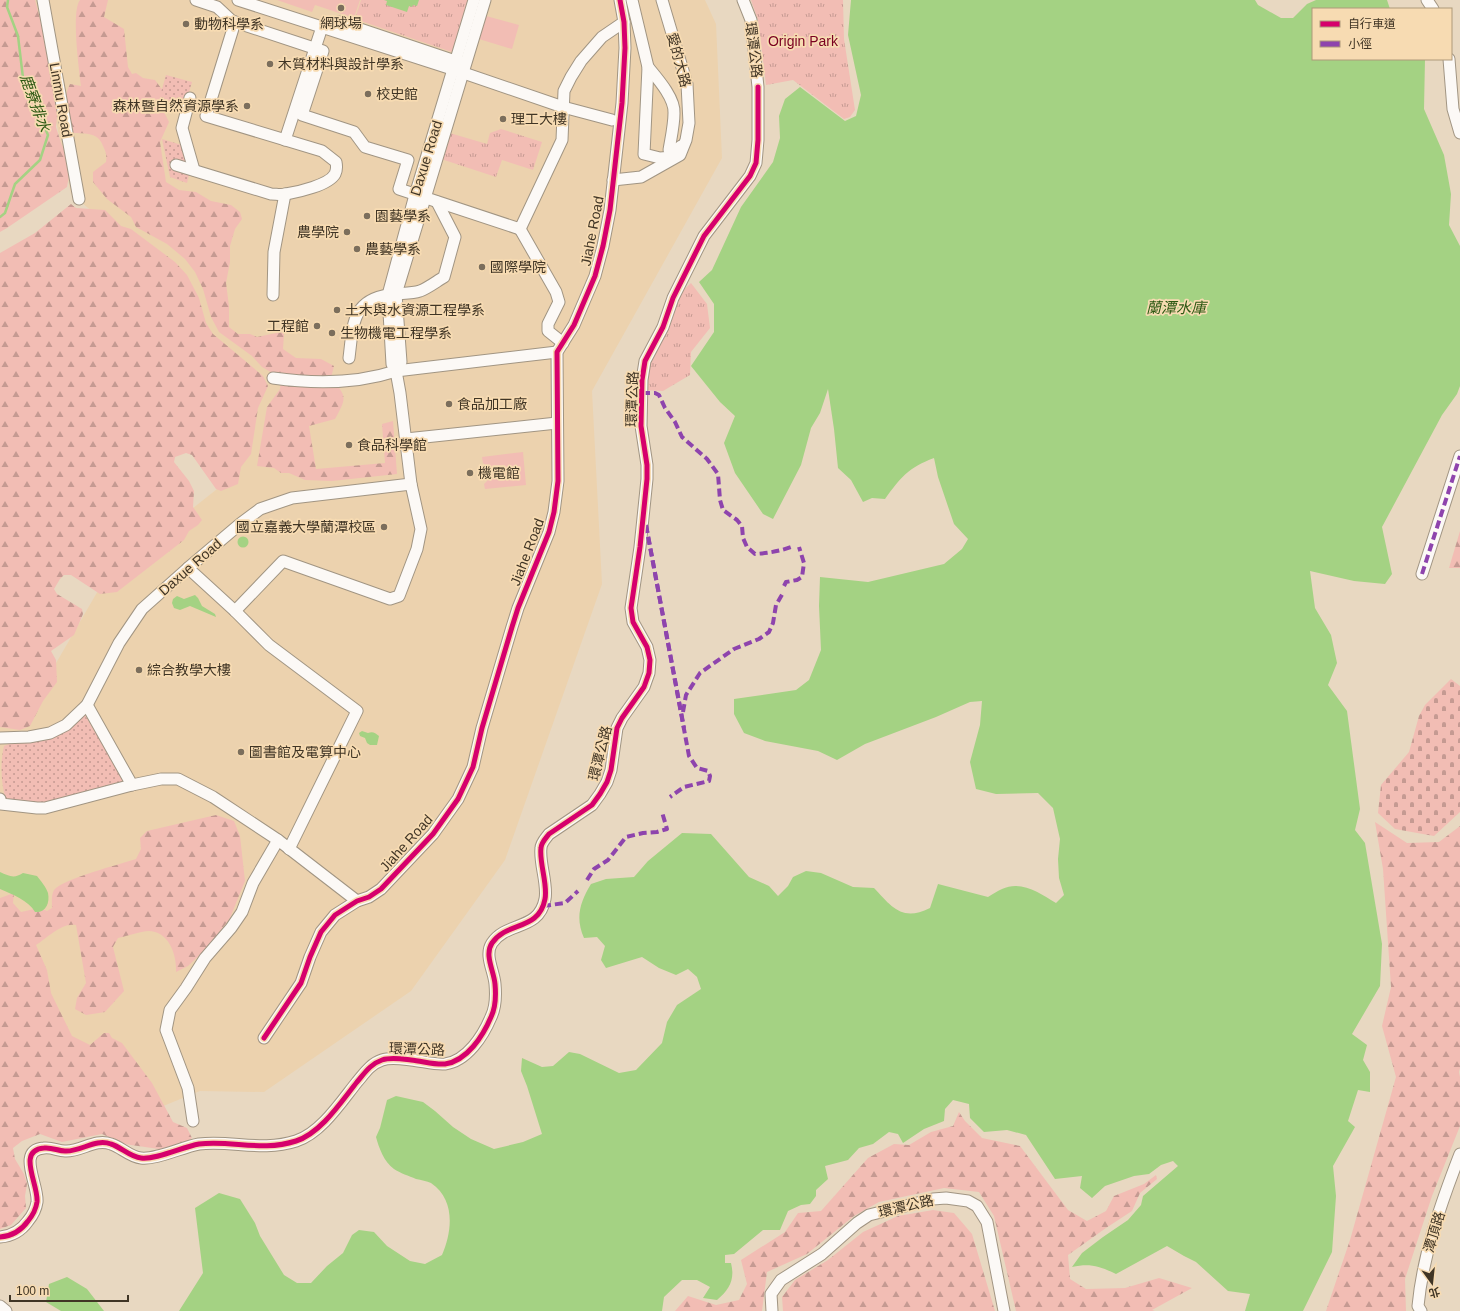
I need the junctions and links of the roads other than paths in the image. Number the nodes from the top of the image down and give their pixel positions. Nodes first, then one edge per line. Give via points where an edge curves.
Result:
1 (43, 0) edge
2 (196, 0) edge
3 (238, 0) edge
4 (474, 0) edge
5 (485, 0) edge
6 (620, 0) edge
7 (632, 0) edge
8 (662, 0) edge
9 (743, 0) edge
10 (235, 22) junction
11 (624, 22) junction
12 (322, 27) junction
13 (315, 49) junction
14 (1449, 60) edge
15 (459, 66) junction
16 (648, 67) junction
17 (190, 98) dead end
18 (563, 107) junction
19 (612, 120) dead end
20 (1460, 133) edge
21 (285, 140) junction
22 (686, 140) junction
23 (680, 155) junction
24 (176, 165) dead end
25 (194, 170) junction
26 (613, 180) junction
27 (285, 194) junction
28 (420, 196) junction
29 (78, 199) dead end
30 (437, 202) junction
31 (520, 229) junction
32 (392, 294) junction
33 (273, 295) dead end
34 (560, 348) junction
35 (349, 358) dead end
36 (396, 371) junction
37 (273, 378) dead end
38 (557, 422) junction
39 (406, 439) junction
40 (1460, 456) edge
41 (411, 484) junction
42 (188, 568) junction
43 (1422, 574) dead end
44 (235, 611) junction
45 (87, 705) junction
46 (0, 738) edge
47 (132, 785) junction
48 (0, 799) edge
49 (278, 840) junction
50 (289, 849) junction
51 (357, 901) junction
52 (264, 1038) dead end
53 (193, 1121) dead end
54 (1460, 1154) edge
55 (0, 1237) edge
56 (0, 1306) edge
57 (6, 1311) edge
58 (772, 1311) edge
59 (1004, 1311) edge
60 (1422, 1311) edge

1 - 29 street, Linmu Road
2 - 10 street via 217,7
3 - 12 street
4 - 15 street, Daxue Road
5 - 15 street
6 - 11 street, Jiahe Road
7 - 16 street
8 - 22 street, 愛的大路 via 687,84 689,123
9 - 55 street, 環潭公路 via 751,20 758,87 756,162 750,176 704,236 673,298 663,327 646,361 642,380 641,426 647,480 631,608 633,622 647,647 650,660 649,674 644,687 617,728 607,782 600,794 592,805 549,834 540,848 546,898 542,910 536,918 500,934 491,944 488,951 495,983 495,1006 491,1018 469,1052 454,1062 443,1064 392,1058 370,1066 323,1123 311,1134 296,1141 267,1147 210,1143 181,1148 151,1158 135,1157 111,1143 101,1142 66,1151 54,1148 35,1150 29,1164 37,1200 34,1213 16,1234
10 - 13 street
10 - 21 street via 206,116
11 - 18 street via 602,37 581,61 564,91
11 - 26 street, Jiahe Road via 622,103
12 - 13 street
12 - 15 street
13 - 21 street
13 - 28 street via 323,51 302,115 354,132 365,147 408,160 399,189
14 - 20 street via 1453,108
15 - 18 street
15 - 28 street, Daxue Road
16 - 22 street via 658,78 672,102 674,112 669,150 677,150
16 - 23 street via 644,154 660,158
17 - 25 street via 182,128
18 - 19 street
18 - 31 street via 562,140
21 - 27 street via 322,151 336,162 337,170 330,180 308,189
22 - 23 street, 愛的大路
23 - 26 street via 641,177
24 - 25 street
25 - 27 street via 271,194
26 - 34 street, Jiahe Road via 604,246 595,276 574,325
27 - 33 street via 274,252
28 - 30 street
28 - 32 street, Daxue Road
30 - 31 street
30 - 32 street via 455,237 444,277 420,291
31 - 34 street via 556,292 559,302 548,324 548,331
32 - 35 street via 364,304 352,327
32 - 36 street via 392,364
34 - 36 street
34 - 38 street, Jiahe Road
36 - 37 street via 380,376 322,383
36 - 39 street
38 - 39 street
38 - 51 street, Jiahe Road via 558,481 554,512 518,608 473,767 458,799 433,834 381,889
39 - 41 street
40 - 43 street
41 - 42 street, Daxue Road via 292,498 260,509
41 - 44 street via 422,529 399,596 390,599 283,561
42 - 44 street
42 - 45 street, Daxue Road via 142,609 119,643
44 - 50 street via 269,645 357,711
45 - 46 street, Daxue Road via 66,725 50,733
45 - 47 street
47 - 48 street via 45,808 1,804
47 - 49 street via 160,779 178,779 213,797
49 - 50 street
49 - 53 street via 253,883 242,912 205,958 170,1010 166,1030 188,1088
50 - 51 street
51 - 52 street, Jiahe Road via 335,915 321,932 301,983
54 - 60 street, 潭頂路 via 1426,1258 1418,1306
56 - 57 street
58 - 59 street, 環潭公路 via 771,1294 781,1280 822,1254 869,1215 946,1198 968,1201 982,1212 987,1222

